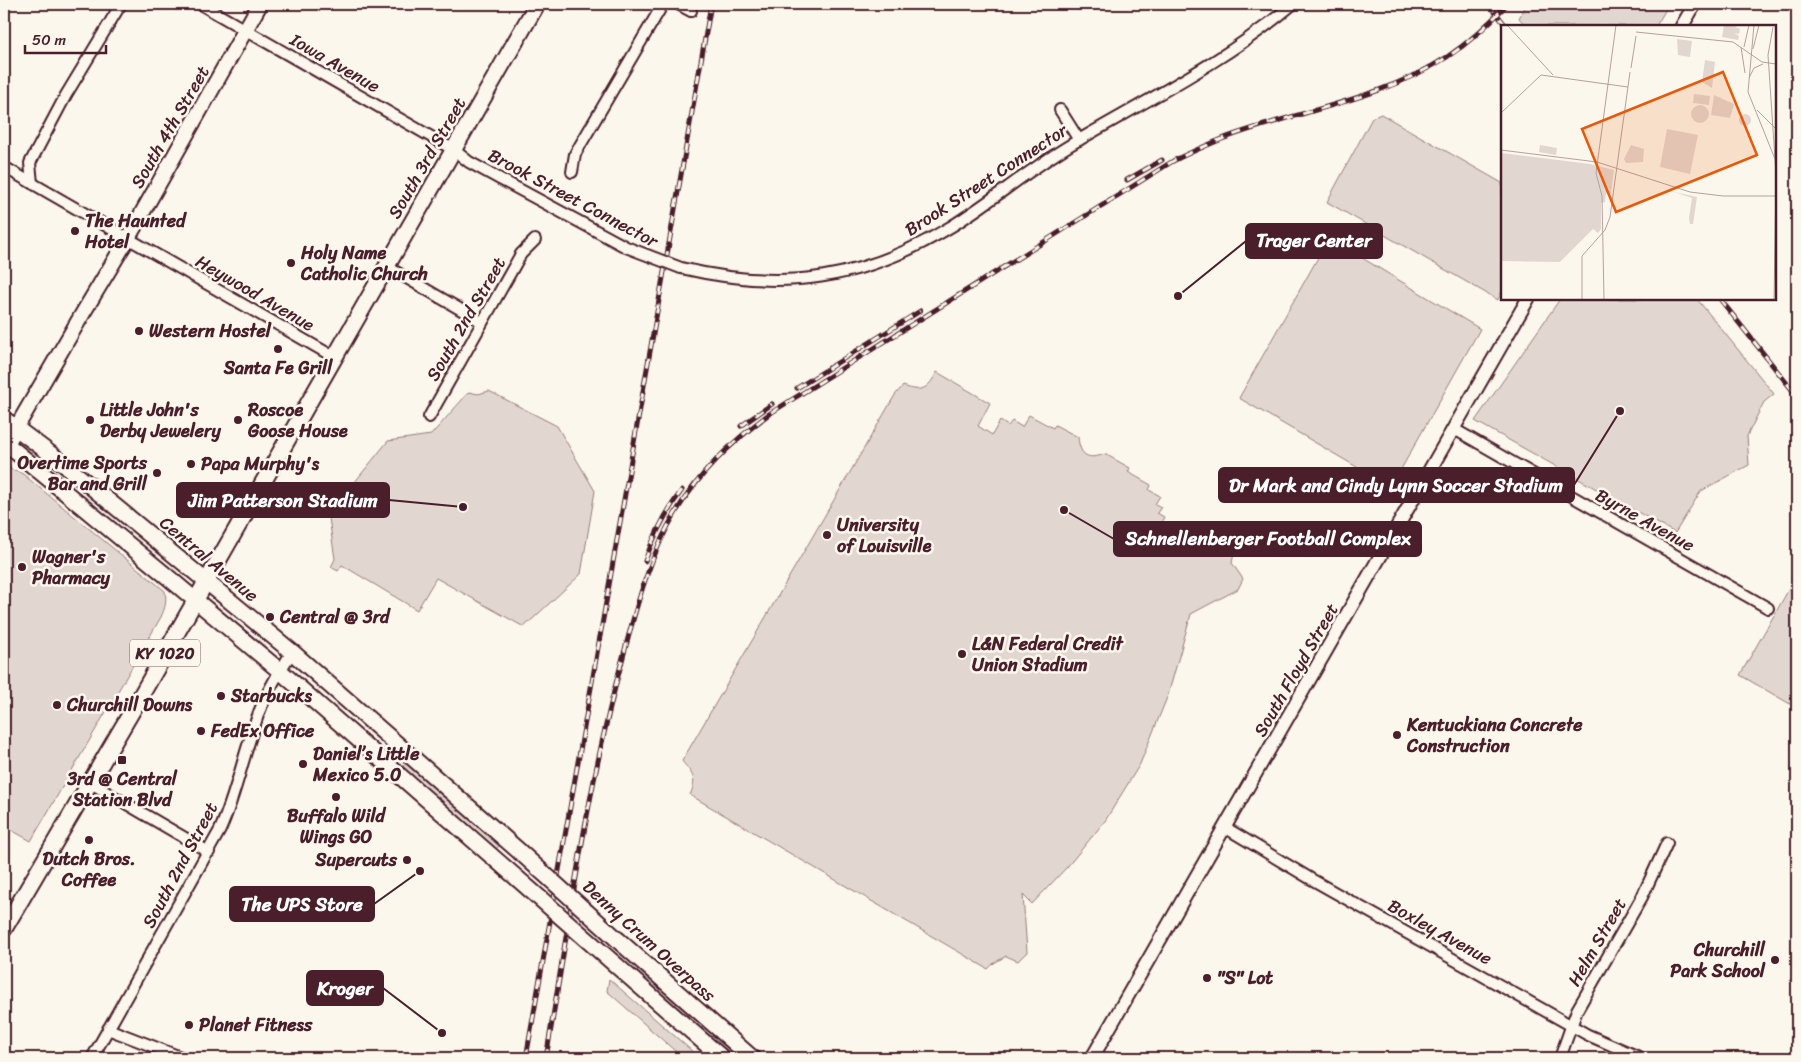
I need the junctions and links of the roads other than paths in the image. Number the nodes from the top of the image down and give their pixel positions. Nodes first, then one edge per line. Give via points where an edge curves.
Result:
1 (121, 4) edge
2 (200, 4) edge
3 (260, 4) edge
4 (537, 4) edge
5 (663, 4) edge
6 (678, 4) edge
7 (1293, 4) edge
8 (1695, 4) edge
9 (691, 11) dead end
10 (1683, 25) edge
11 (246, 31) junction
12 (1060, 110) dead end
13 (1078, 140) junction
14 (454, 150) junction
15 (4, 167) edge
16 (572, 172) dead end
17 (32, 183) junction
18 (128, 238) junction
19 (535, 240) dead end
20 (386, 266) junction
21 (1527, 300) edge
22 (482, 322) junction
23 (334, 357) junction
24 (428, 417) dead end
25 (10, 423) edge
26 (1454, 429) junction
27 (5, 445) edge
28 (206, 581) junction
29 (195, 600) junction
30 (1768, 608) dead end
31 (292, 652) junction
32 (280, 671) junction
33 (89, 782) junction
34 (1226, 828) junction
35 (1667, 843) dead end
36 (209, 852) junction
37 (520, 852) joint
38 (4, 929) edge
39 (1572, 1026) junction
40 (108, 1029) junction
41 (92, 1058) edge
42 (183, 1058) edge
43 (722, 1058) edge
44 (752, 1058) edge
45 (1092, 1058) edge
46 (1560, 1058) edge
47 (1641, 1058) edge

1 - 17 street via 66,95 30,163
2 - 11 street, Iowa Avenue
3 - 11 main road, South 4th Street
4 - 14 main road, South 3rd Street / KY 1020
5 - 16 street via 575,154
6 - 9 street
7 - 13 street, Brook Street Connector via 1189,76
8 - 10 street
11 - 14 street, Iowa Avenue
11 - 18 main road, South 4th Street
12 - 13 street
13 - 14 street, Brook Street Connector, bridge via 952,225 897,255 852,270 798,279 724,277 681,268 644,255 469,162
14 - 20 main road, South 3rd Street / KY 1020
15 - 17 street, Heywood Avenue
17 - 18 street, Heywood Avenue
18 - 23 street, Heywood Avenue
18 - 25 main road, South 4th Street
19 - 22 street, South 2nd Street via 521,254
20 - 22 street
20 - 23 main road, South 3rd Street / KY 1020
21 - 26 street, South Floyd Street
22 - 24 street, South 2nd Street
23 - 28 main road, South 3rd Street / KY 1020
25 - 27 main road, South 4th Street
25 - 28 main road, Central Avenue
26 - 30 street, Byrne Avenue
26 - 34 street, South Floyd Street
27 - 29 main road
28 - 29 main road, South 3rd Street / KY 1020
28 - 31 main road, Central Avenue
29 - 32 main road
29 - 33 main road, South 3rd Street / KY 1020
31 - 32 street, South 2nd Street
31 - 37 main road, Central Avenue
32 - 36 street, South 2nd Street via 260,711 236,791
32 - 43 main road, bridge
33 - 36 street
33 - 38 main road, South 3rd Street / KY 1020
34 - 39 street, Boxley Avenue
34 - 45 street, South Floyd Street
35 - 39 street, Helm Street via 1642,897 1577,1010
36 - 40 street, South 2nd Street
37 - 44 main road, Denny Crum Overpass, bridge
39 - 46 street, Helm Street
39 - 47 street, Boxley Avenue
40 - 41 street, South 2nd Street
40 - 42 street

